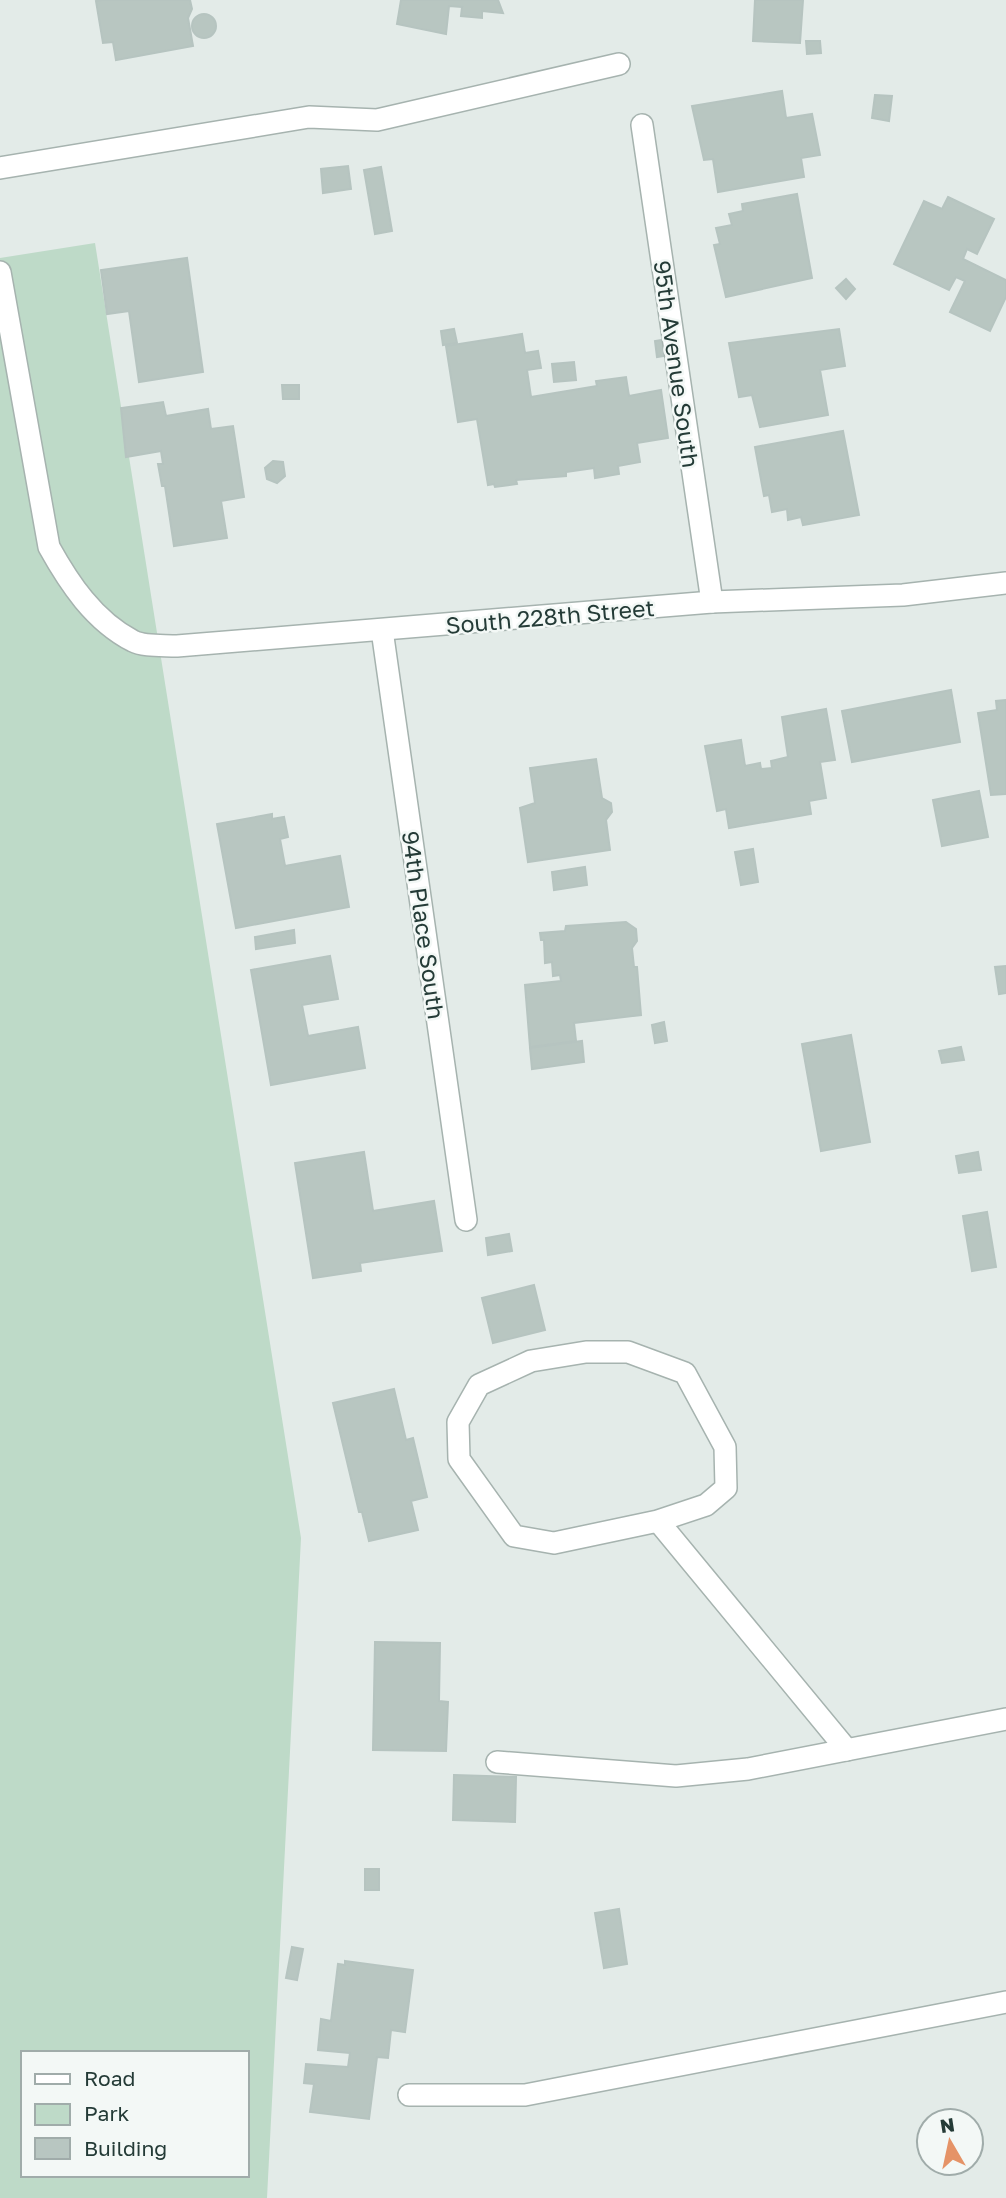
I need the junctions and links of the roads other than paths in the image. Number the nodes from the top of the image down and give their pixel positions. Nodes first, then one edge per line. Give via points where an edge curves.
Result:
1 (620, 64) dead end
2 (642, 125) dead end
3 (0, 167) edge
4 (0, 272) edge
5 (1006, 583) edge
6 (712, 602) junction
7 (382, 630) junction
8 (466, 1220) dead end
9 (658, 1521) junction
10 (1006, 1719) edge
11 (846, 1750) junction
12 (497, 1762) dead end
13 (1006, 2002) edge
14 (409, 2095) dead end

1 - 3 street via 377,120 309,117
2 - 6 street, 95th Avenue South
4 - 7 street, South 228th Street via 49,547 72,587 103,619 135,642 177,646
5 - 6 street, South 228th Street via 903,595
6 - 7 street, South 228th Street
7 - 8 street, 94th Place South
9 - 9 street via 706,1505 726,1488 725,1447 685,1373 628,1352 586,1352 531,1361 480,1385 458,1422 459,1459 514,1536 554,1543
9 - 11 street
10 - 11 street
11 - 12 street via 748,1769 676,1776
13 - 14 street via 525,2095

